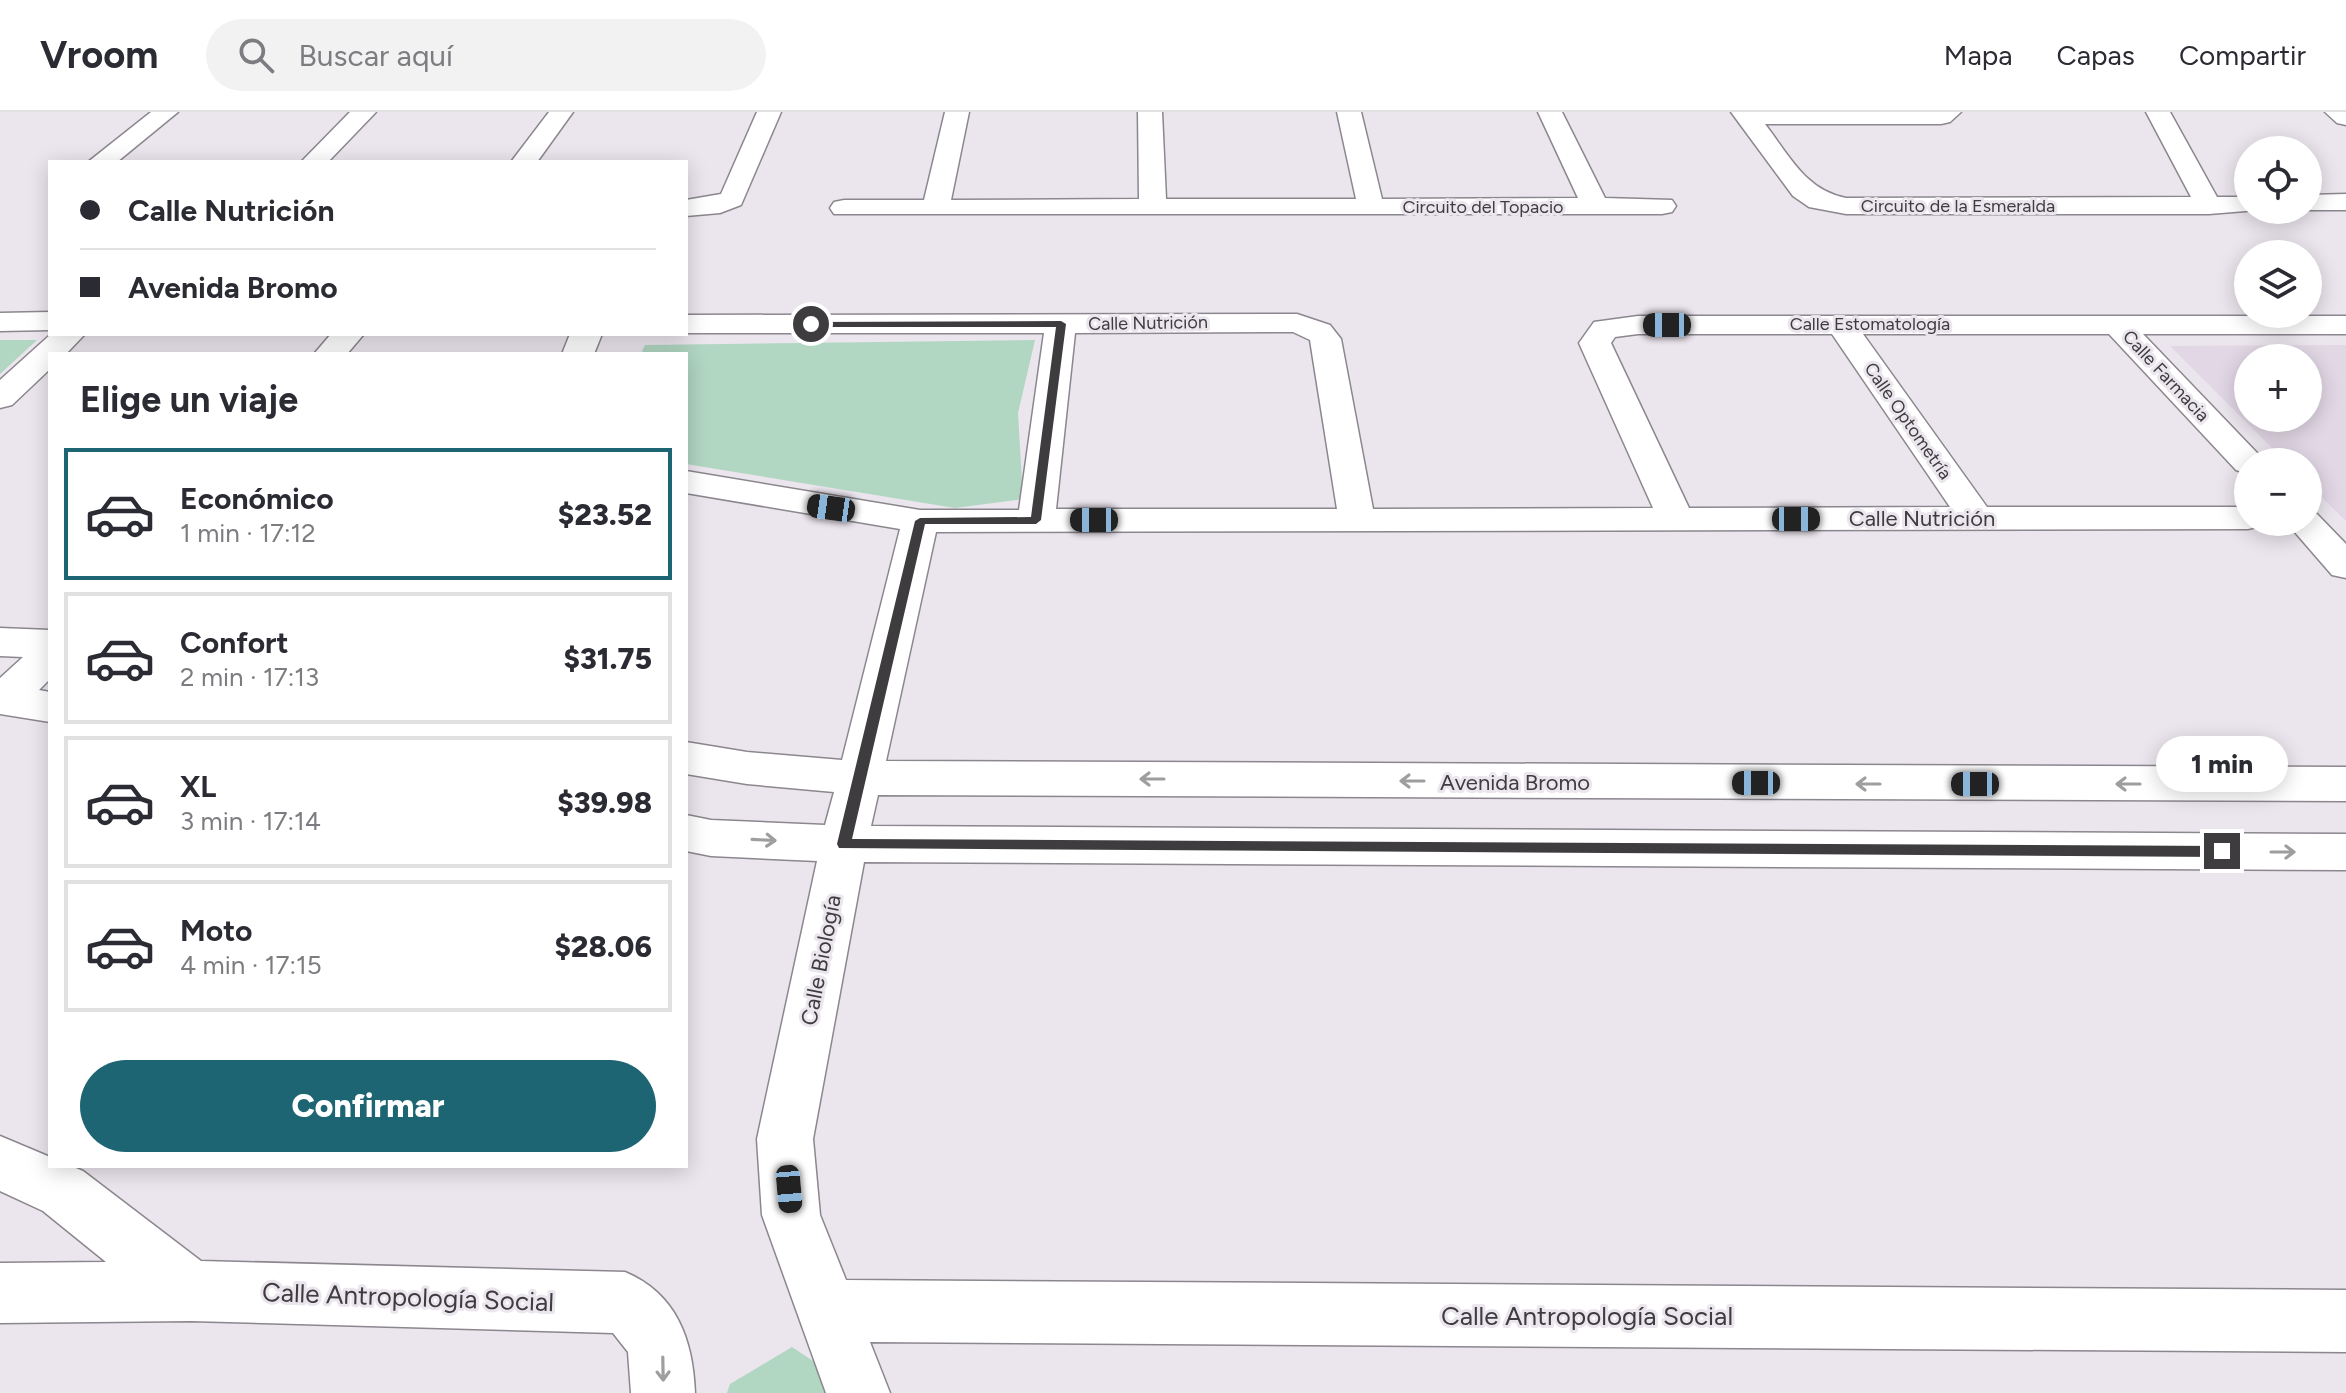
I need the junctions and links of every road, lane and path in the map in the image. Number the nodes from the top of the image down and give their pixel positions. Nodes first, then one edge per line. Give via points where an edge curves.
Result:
1 (166, 112) edge
2 (364, 112) edge
3 (561, 112) edge
4 (769, 112) edge
5 (957, 112) edge
6 (1150, 112) edge
7 (1349, 112) edge
8 (1550, 112) edge
9 (1949, 112) edge
10 (2158, 112) edge
11 (2337, 112) edge
12 (1745, 114) edge
13 (2346, 118) edge
14 (104, 160) edge
15 (316, 160) edge
16 (525, 160) edge
17 (2346, 202) edge
18 (2322, 203) edge
19 (2234, 205) edge
20 (1595, 206) junction
21 (1662, 206) dead end
22 (2209, 206) junction
23 (1371, 207) junction
24 (688, 208) edge
25 (844, 208) dead end
26 (936, 208) junction
27 (1153, 208) junction
28 (48, 321) edge
29 (0, 322) edge
30 (688, 324) edge
31 (1061, 324) junction
32 (1840, 324) junction
33 (2116, 324) junction
34 (2346, 325) edge
35 (67, 336) edge
36 (346, 336) edge
37 (50, 352) edge
38 (332, 352) edge
39 (48, 353) edge
40 (0, 398) edge
41 (2234, 448) edge
42 (688, 482) edge
43 (1976, 518) junction
44 (2234, 518) edge
45 (1357, 519) junction
46 (1676, 519) junction
47 (1036, 520) junction
48 (920, 521) junction
49 (2317, 536) edge
50 (2346, 566) edge
51 (0, 642) edge
52 (48, 644) edge
53 (48, 657) edge
54 (2, 699) edge
55 (48, 707) edge
56 (688, 758) edge
57 (860, 778) junction
58 (2346, 784) edge
59 (688, 833) edge
60 (844, 844) junction
61 (2346, 852) edge
62 (0, 1163) edge
63 (191, 1291) junction
64 (0, 1293) edge
65 (828, 1311) junction
66 (2346, 1321) edge
67 (663, 1393) edge
68 (858, 1393) edge

1 - 14 street
2 - 15 street
3 - 16 street
4 - 24 street via 732,199
5 - 26 street
6 - 27 street
7 - 23 street, Circuito del Topacio
8 - 20 street, Circuito del Topacio
9 - 12 street, Circuito de la Esmeralda via 1941,117
10 - 22 street
11 - 13 street
12 - 22 street, Circuito de la Esmeralda via 1802,190 1819,201 1846,206
17 - 18 street
19 - 22 street, Circuito de la Esmeralda
20 - 21 street, Circuito del Topacio
20 - 23 street, Circuito del Topacio
23 - 27 street, Circuito del Topacio
25 - 26 street, Circuito del Topacio
26 - 27 street, Circuito del Topacio
28 - 29 street
30 - 31 street, Calle Nutrición
31 - 45 street, Calle Nutrición via 1281,322 1319,332 1325,339
31 - 47 street
32 - 33 street, Calle Estomatología
32 - 43 street, Calle Optometría
32 - 46 street, Calle Estomatología via 1605,329 1595,343
33 - 34 street, Calle Estomatología
33 - 41 street, Calle Farmacia
35 - 37 street
36 - 38 street
39 - 40 street
42 - 48 street, Calle Nutrición
43 - 44 street, Calle Nutrición
43 - 46 street, Calle Nutrición
45 - 46 street, Calle Nutrición
45 - 47 street, Calle Nutrición
47 - 48 street, Calle Nutrición
48 - 57 street, Calle Biología
49 - 50 street
51 - 52 street
53 - 54 street
54 - 55 street
56 - 57 street, Avenida Bromo
58 -> 57 street, Avenida Bromo
57 - 60 street, Calle Biología
59 -> 60 street
60 -> 61 street
60 - 65 street, Calle Biología via 785,1139 791,1215
62 - 63 street via 63,1191
63 - 64 street, Calle Antropología Social
63 -> 67 street, Calle Antropología Social via 625,1303 646,1321 663,1356
65 - 66 street, Calle Antropología Social
65 - 68 street, Calle Biología

